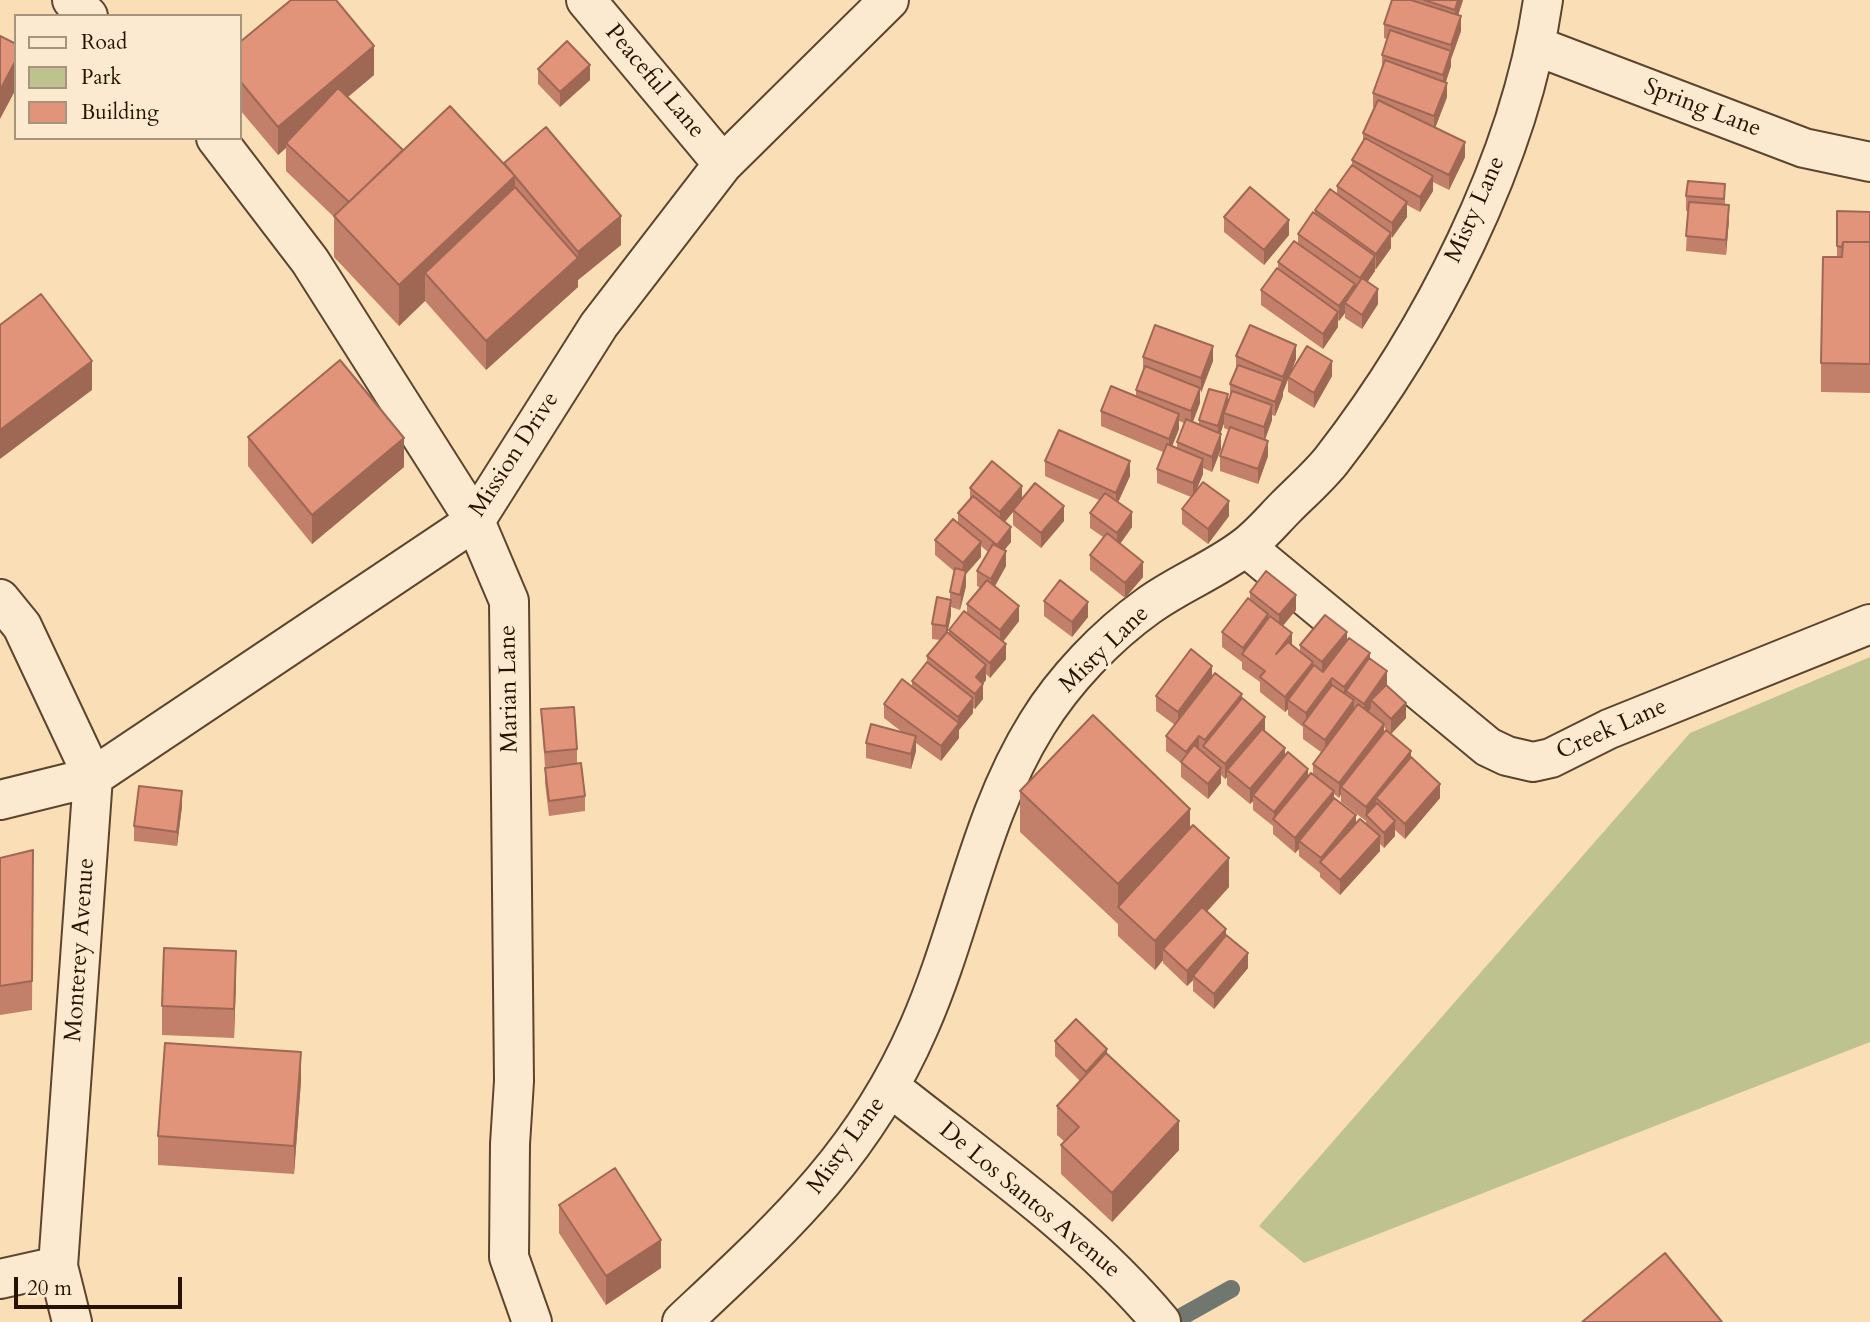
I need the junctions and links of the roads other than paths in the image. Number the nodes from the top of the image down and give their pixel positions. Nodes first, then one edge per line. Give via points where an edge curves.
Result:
1 (72, 0) edge
2 (586, 0) edge
3 (889, 0) edge
4 (1543, 0) edge
5 (86, 14) edge
6 (1536, 46) junction
7 (218, 140) edge
8 (1870, 162) edge
9 (723, 164) junction
10 (475, 521) junction
11 (1247, 547) junction
12 (0, 599) edge
13 (1870, 624) edge
14 (93, 778) junction
15 (0, 800) edge
16 (890, 1087) junction
17 (58, 1266) junction
18 (0, 1279) edge
19 (72, 1322) edge
20 (532, 1322) edge
21 (682, 1322) edge
22 (1161, 1322) edge

1 - 5 street
2 - 9 street, Peaceful Lane
3 - 9 street, Mission Drive
4 - 6 street, Misty Lane
6 - 8 street, Spring Lane via 1804,148
6 - 11 street, Misty Lane via 1490,191 1407,353 1329,463
7 - 10 street, Marian Lane via 310,261
9 - 10 street, Mission Drive via 599,325
10 - 14 street, Mission Drive
10 - 20 street, Marian Lane via 509,601 514,1081 509,1257
11 - 13 street, Creek Lane via 1468,732 1507,756 1533,762
11 - 16 street, Misty Lane via 1147,606 1065,685 1037,724 978,853 920,1024
12 - 14 street, Monterey Avenue via 22,626
14 - 15 street, Mission Drive
14 - 17 street, Monterey Avenue
16 - 21 street, Misty Lane via 846,1156 792,1219
16 - 22 street, De Los Santos Avenue via 1060,1223 1133,1289
17 - 18 street
17 - 19 street, Monterey Avenue

